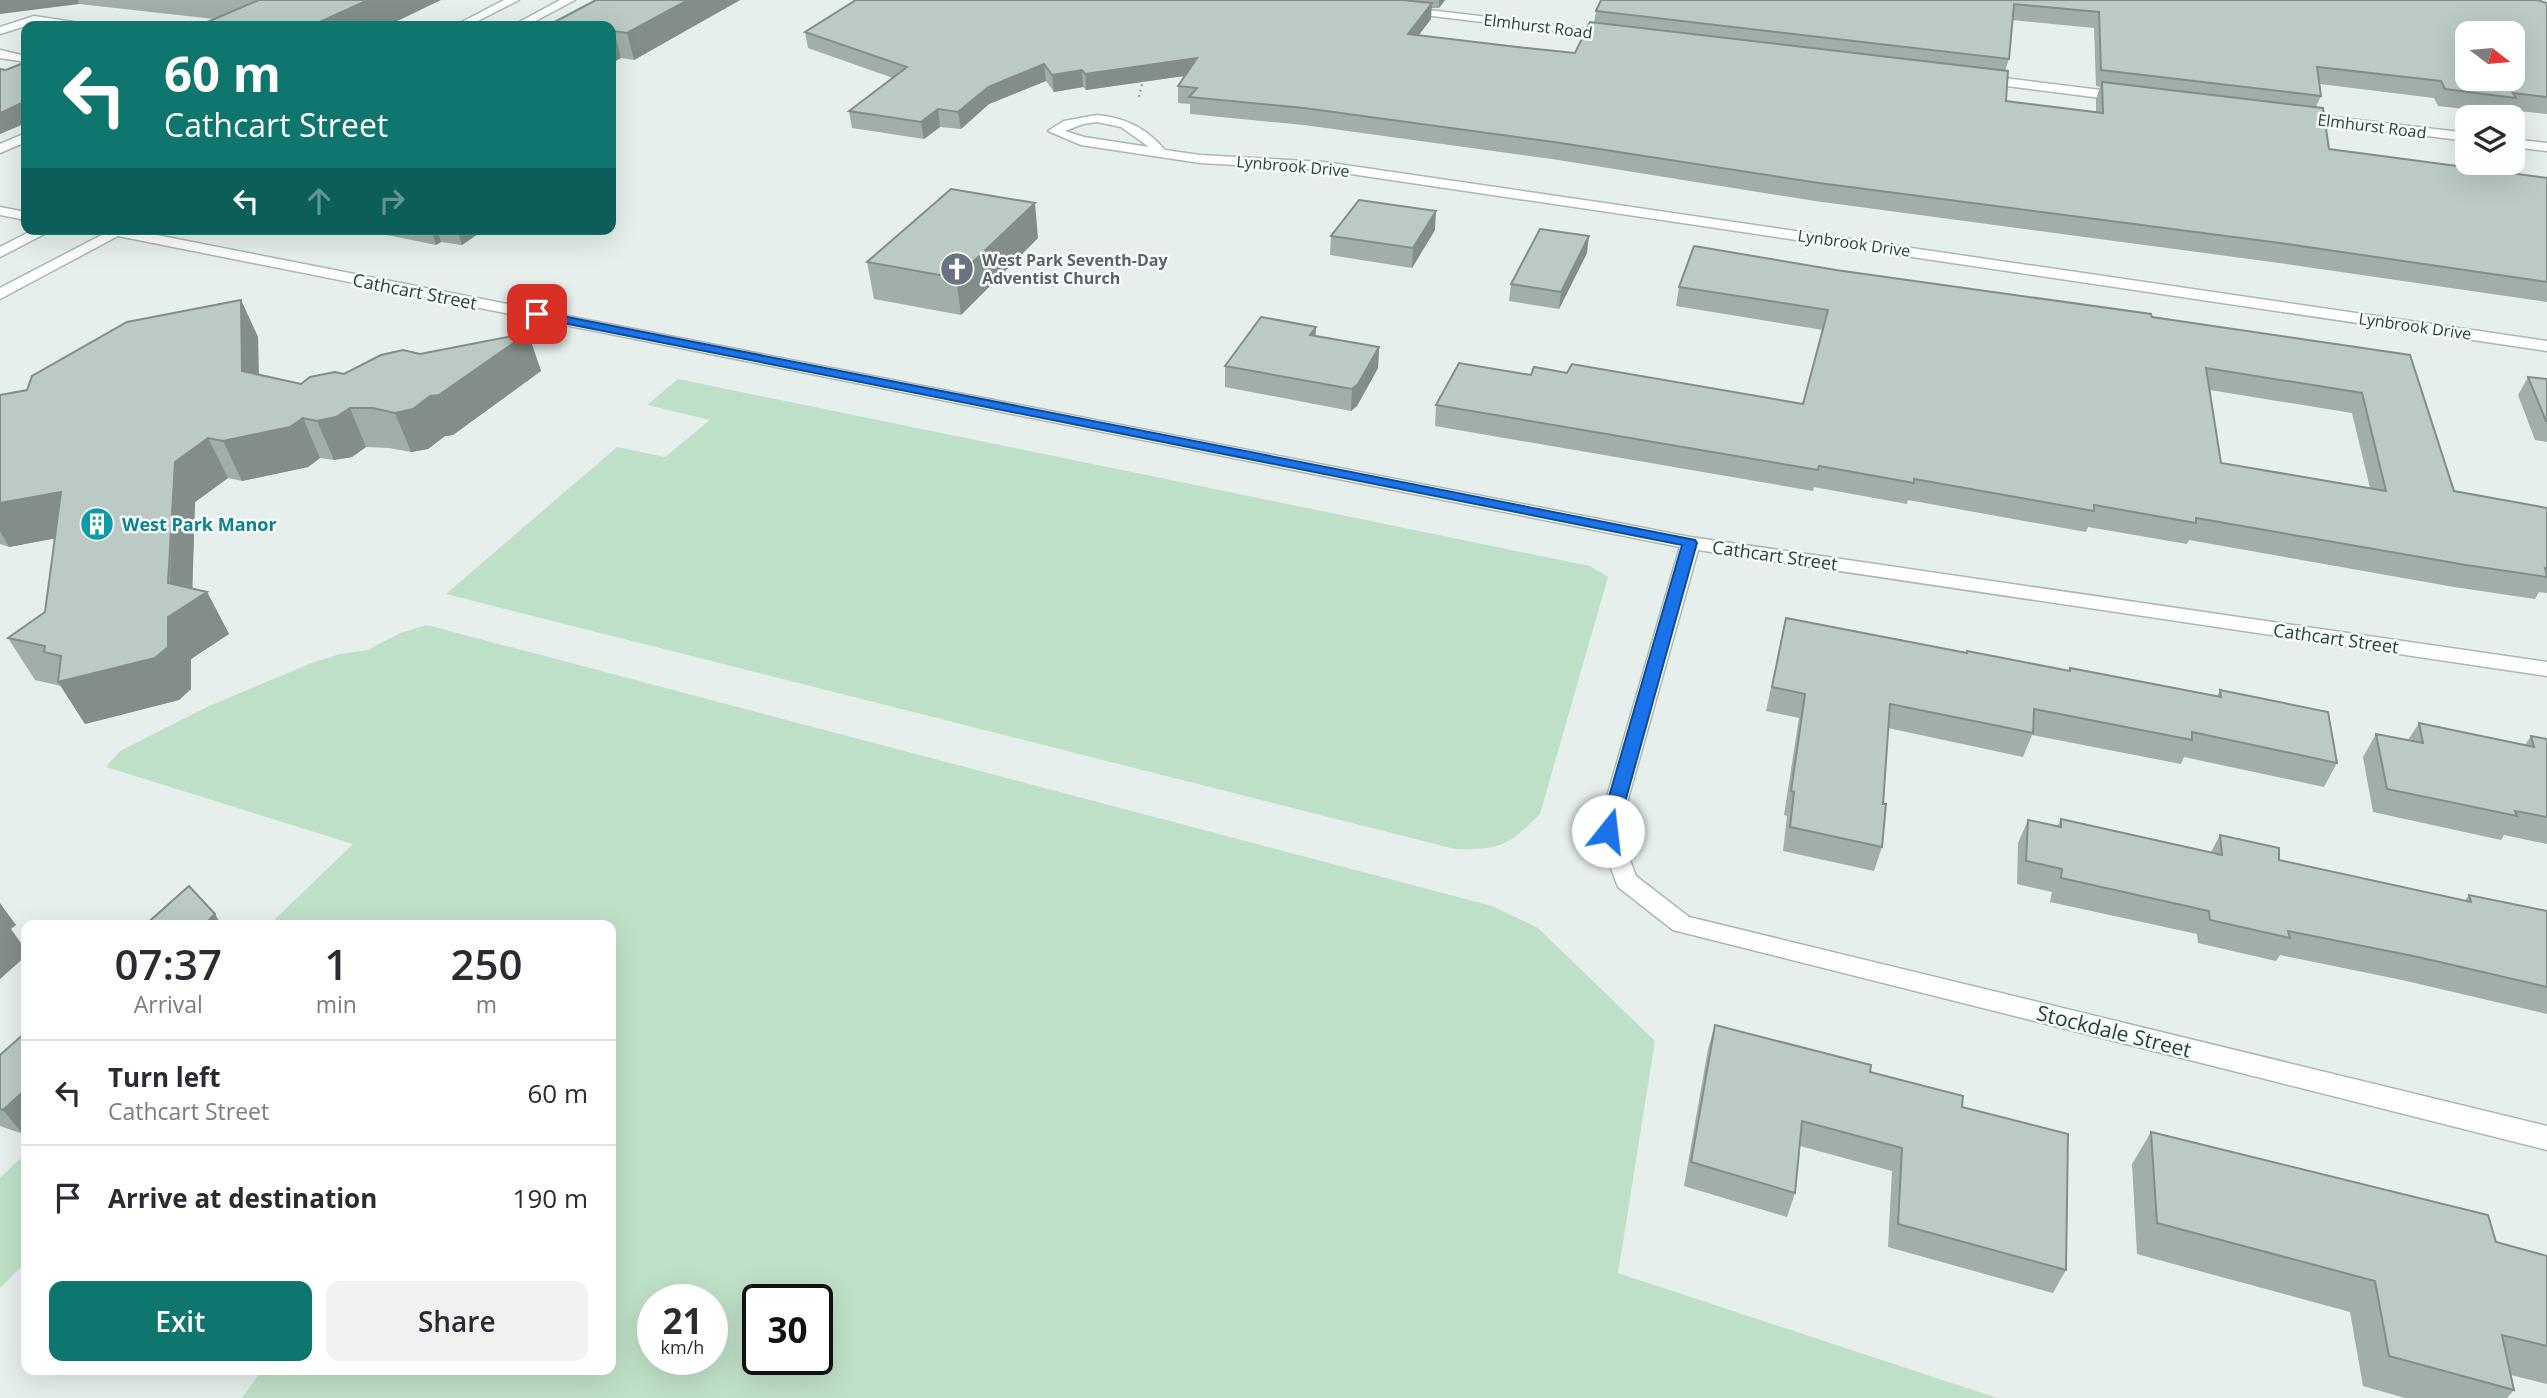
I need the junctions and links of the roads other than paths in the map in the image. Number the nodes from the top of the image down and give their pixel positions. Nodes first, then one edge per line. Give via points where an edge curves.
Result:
1 (513, 0) edge
2 (569, 0) edge
3 (1387, 8) edge
4 (28, 21) edge
5 (47, 21) edge
6 (470, 21) edge
7 (528, 21) edge
8 (21, 24) edge
9 (0, 31) edge
10 (1622, 36) edge
11 (0, 54) edge
12 (21, 57) edge
13 (1969, 78) edge
14 (2135, 98) edge
15 (2287, 116) edge
16 (2455, 136) edge
17 (21, 139) edge
18 (2525, 144) edge
19 (2547, 147) edge
20 (0, 149) edge
21 (1160, 152) junction
22 (0, 211) edge
23 (21, 215) edge
24 (35, 235) edge
25 (106, 235) edge
26 (140, 235) edge
27 (0, 253) edge
28 (0, 294) edge
29 (2547, 346) edge
30 (1690, 543) junction
31 (2547, 669) edge
32 (2547, 1138) edge

1 - 6 street
2 - 7 street
3 - 10 street, Elmhurst Road
4 - 5 street
8 - 9 street
11 - 12 street
13 - 14 street
15 - 16 street, Elmhurst Road
17 - 20 street
18 - 19 street
21 - 21 street, Lynbrook Drive via 1148,136 1104,117 1071,121 1054,131 1082,141
21 - 29 street, Lynbrook Drive via 1200,159 1324,166
22 - 23 street
24 - 27 street
25 - 28 street
26 - 30 street, Cathcart Street
30 - 31 street, Cathcart Street
30 - 32 street, Stockdale Street via 1608,831 1626,881 1682,924

